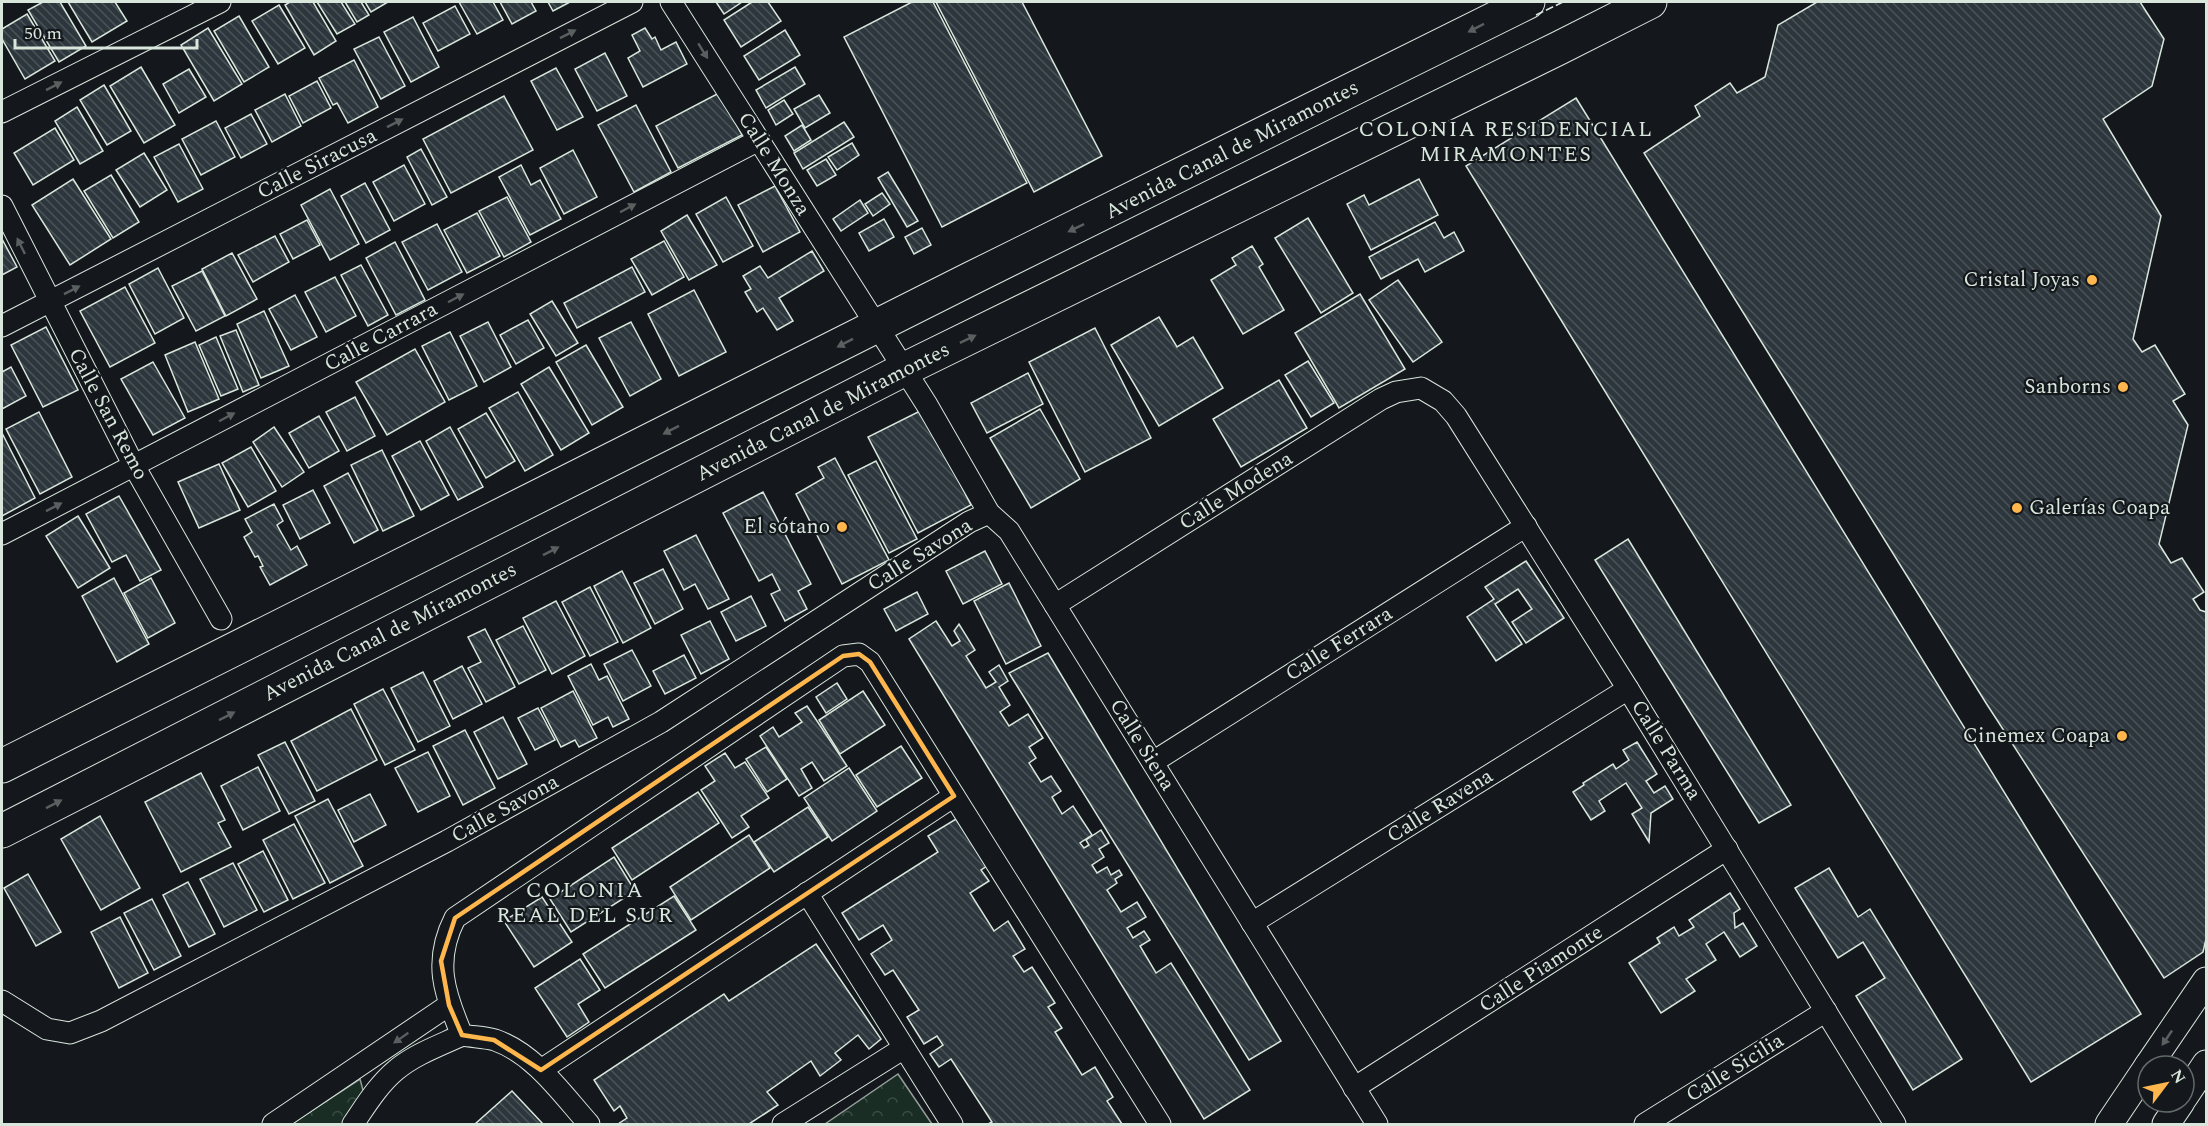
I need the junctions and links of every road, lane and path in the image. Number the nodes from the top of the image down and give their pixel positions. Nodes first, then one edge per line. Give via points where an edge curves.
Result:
1 (219, 2) edge
2 (632, 2) edge
3 (671, 2) edge
4 (1528, 2) edge
5 (1650, 2) edge
6 (2, 112) edge
7 (759, 140) junction
8 (2, 206) edge
9 (49, 302) junction
10 (2, 326) edge
11 (878, 326) junction
12 (905, 369) junction
13 (1421, 388) joint
14 (134, 466) junction
15 (989, 513) junction
16 (1526, 526) junction
17 (2, 534) edge
18 (1055, 605) junction
19 (221, 619) dead end
20 (1628, 689) junction
21 (1153, 762) junction
22 (2, 766) edge
23 (954, 796) junction
24 (2, 831) edge
25 (1727, 849) junction
26 (807, 893) junction
27 (1252, 923) junction
28 (2206, 981) edge
29 (2, 1001) edge
30 (449, 1005) junction
31 (1826, 1011) junction
32 (462, 1035) junction
33 (904, 1048) junction
34 (2156, 1054) edge
35 (2206, 1064) edge
36 (542, 1070) junction
37 (2196, 1079) edge
38 (2136, 1084) edge
39 (1354, 1088) junction
40 (301, 1118) edge
41 (273, 1125) edge
42 (353, 1125) edge
43 (589, 1125) edge
44 (783, 1125) edge
45 (952, 1125) edge
46 (1160, 1125) edge
47 (1377, 1125) edge
48 (1645, 1125) edge
49 (1895, 1125) edge
50 (2109, 1125) edge

6 -> 1 street
9 -> 2 street, Calle Siracusa
3 -> 7 street, Calle Monza
4 -> 11 main road, Avenida Canal de Miramontes
12 -> 5 main road, Avenida Canal de Miramontes
7 - 11 street, Calle Monza
14 -> 7 street, Calle Carrara
9 -> 8 street, Calle San Remo
9 - 10 street, Calle Siracusa
9 - 14 street, Calle San Remo
11 - 12 street, Calle Monza
11 -> 22 main road, Avenida Canal de Miramontes
12 - 15 street, Calle Siena
24 -> 12 main road, Avenida Canal de Miramontes
13 - 16 street, Calle Parma via 1443,401 1456,416
13 - 18 street, Calle Modena via 1381,399
17 -> 14 street, Calle Carrara
14 - 19 street, Calle San Remo
15 - 18 street, Calle Siena via 1009,531
15 - 29 street, Calle Savona via 969,522 661,722 447,841 101,1021 70,1033 47,1029
16 - 20 street, Calle Parma
16 - 21 street, Calle Ferrara
18 - 21 street, Calle Siena
20 - 25 street, Calle Parma
20 - 27 street, Calle Ravena
21 - 27 street, Calle Siena
23 - 26 street
23 - 30 street via 870,662 859,654 843,656 455,918 445,937 441,961
23 - 46 street
25 - 31 street, Calle Parma
25 - 39 street, Calle Piamonte
26 - 33 street
26 - 36 street
27 - 39 street, Calle Siena
28 -> 34 street
30 - 32 street
30 -> 40 street
31 - 48 street, Calle Sicilia
31 - 49 street, Calle Parma
32 - 36 street via 494,1040 519,1052
32 - 42 street via 397,1069 378,1088
33 - 44 street
33 - 45 street
35 - 37 street
36 - 43 street
38 - 50 street
39 - 47 street, Calle Siena
40 - 41 street

